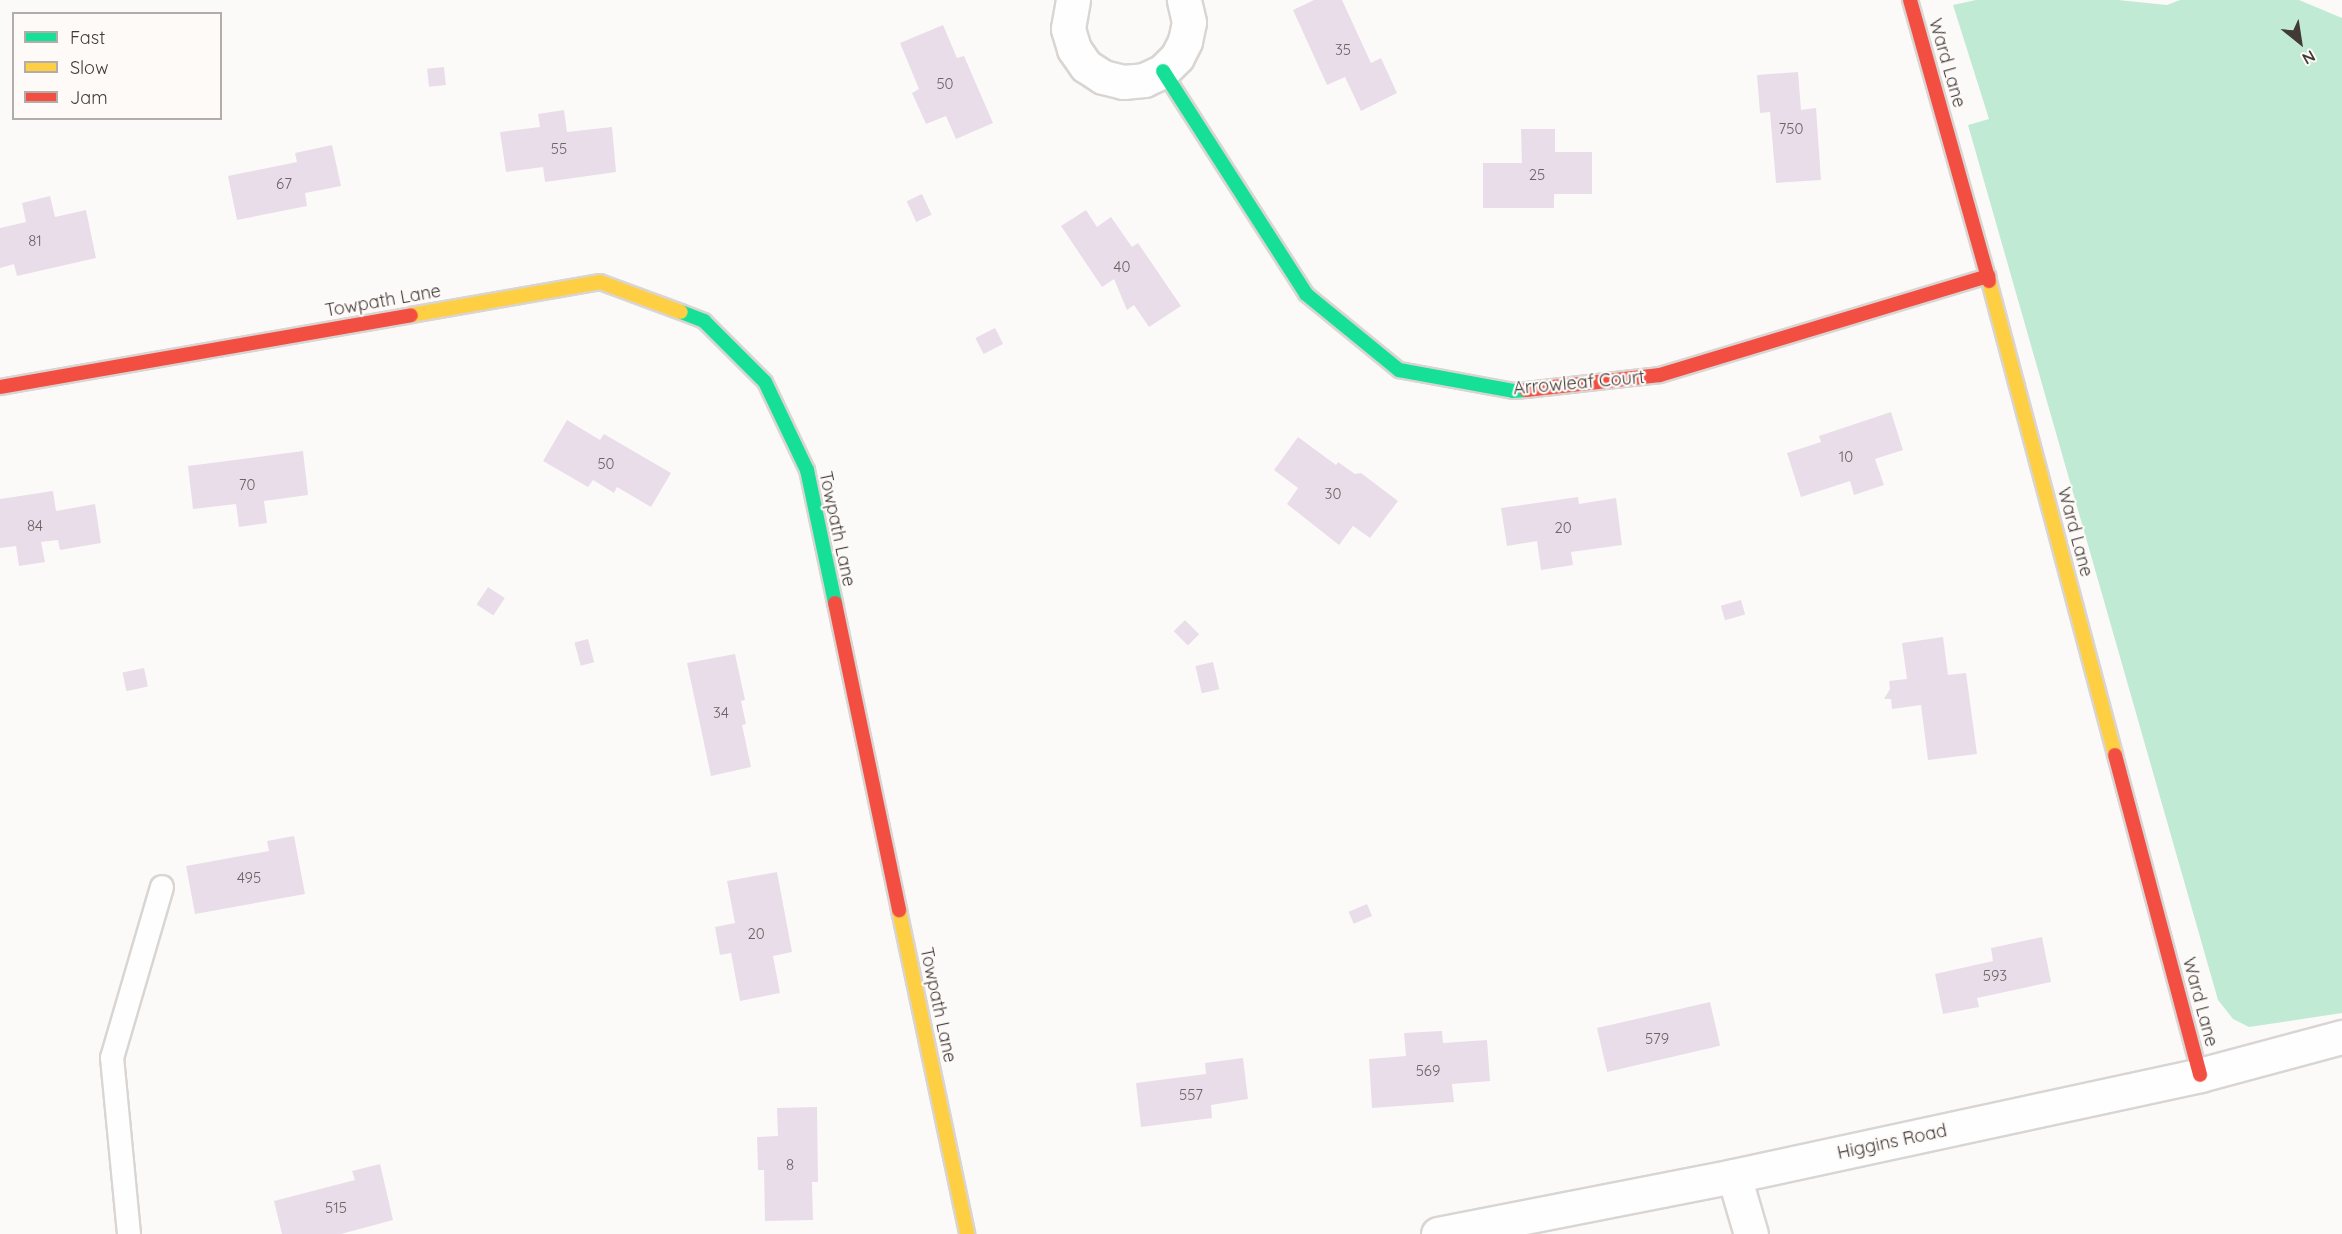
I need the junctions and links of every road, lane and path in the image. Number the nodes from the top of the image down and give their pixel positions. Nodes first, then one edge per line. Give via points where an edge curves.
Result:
1 (1073, 0) edge
2 (1184, 0) edge
3 (1910, 0) edge
4 (1163, 71) junction
5 (1988, 276) junction
6 (0, 387) edge
7 (162, 887) dead end
8 (2342, 1037) edge
9 (2200, 1075) junction
10 (1734, 1176) junction
11 (129, 1234) edge
12 (967, 1234) edge
13 (1438, 1234) edge
14 (1751, 1234) edge

1 - 4 street via 1068,28 1074,49 1086,66 1103,77 1123,82 1144,80
2 - 4 street via 1189,22 1185,41
3 - 5 street, Ward Lane
4 - 5 street, Arrowleaf Court via 1306,294 1399,370 1513,391 1660,375
5 - 9 street, Ward Lane
6 - 12 street, Towpath Lane via 600,282 704,321 765,382 807,470
7 - 11 lane via 112,1058
8 - 9 street, Higgins Road
9 - 10 street, Higgins Road
10 - 13 street, Higgins Road
10 - 14 street

